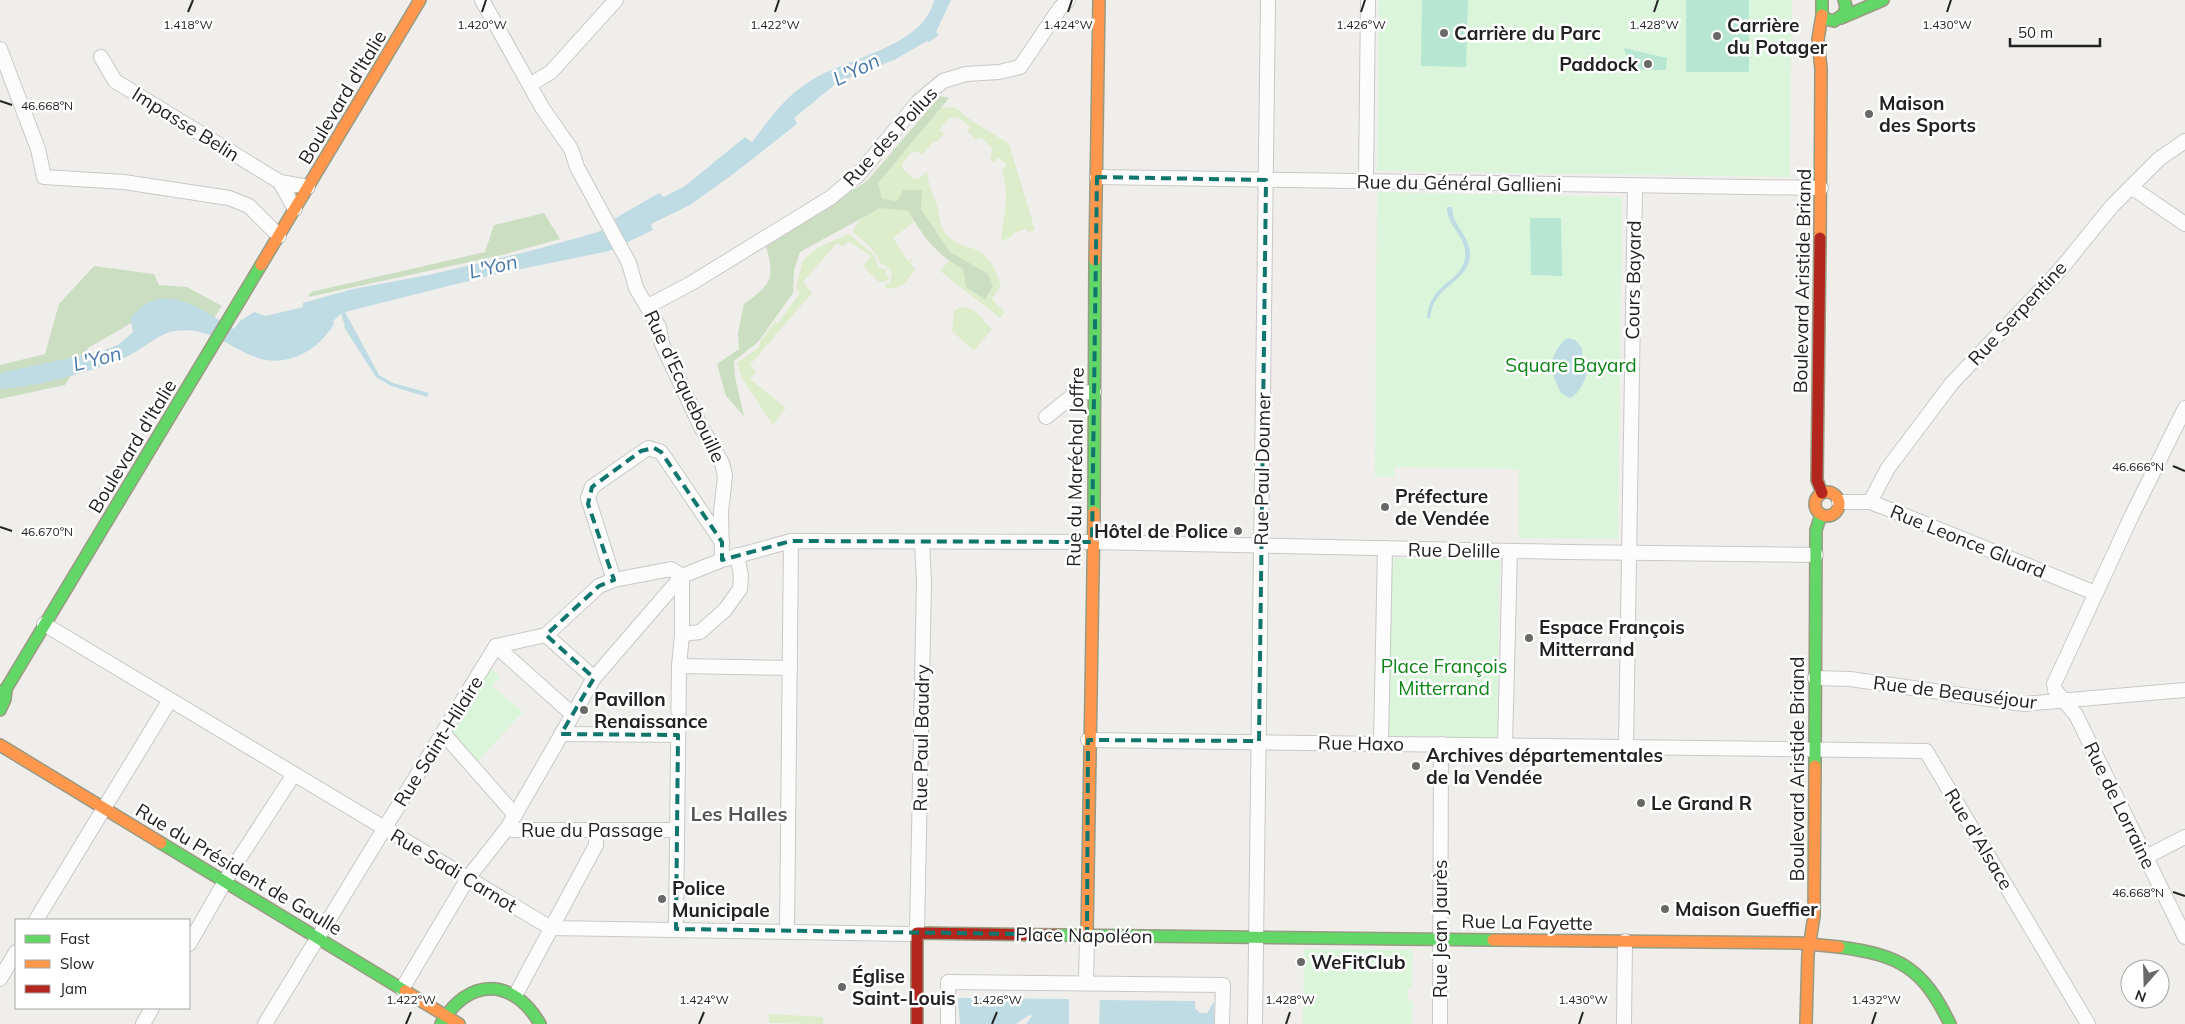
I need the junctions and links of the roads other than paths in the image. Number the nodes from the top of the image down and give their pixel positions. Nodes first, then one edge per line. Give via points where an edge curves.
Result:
1 (420, 0) edge
2 (482, 0) edge
3 (616, 0) edge
4 (1068, 0) edge
5 (1099, 0) edge
6 (1268, 0) edge
7 (1368, 0) edge
8 (1821, 0) edge
9 (1844, 0) edge
10 (1883, 0) edge
11 (1822, 16) junction
12 (1838, 19) junction
13 (0, 50) edge
14 (101, 56) dead end
15 (1821, 69) junction
16 (531, 84) junction
17 (2185, 141) edge
18 (1097, 177) junction
19 (1266, 180) junction
20 (1366, 181) junction
21 (280, 182) junction
22 (1635, 186) junction
23 (308, 187) junction
24 (2131, 187) junction
25 (1822, 188) junction
26 (295, 209) junction
27 (2185, 224) edge
28 (279, 236) junction
29 (648, 306) junction
30 (1094, 392) junction
31 (2185, 408) edge
32 (1046, 417) dead end
33 (1822, 493) junction
34 (1839, 502) junction
35 (1870, 502) junction
36 (721, 512) junction
37 (701, 514) junction
38 (1821, 515) junction
39 (791, 541) junction
40 (722, 542) junction
41 (1092, 542) junction
42 (922, 543) junction
43 (1261, 545) junction
44 (1385, 548) junction
45 (1510, 551) junction
46 (1629, 553) junction
47 (737, 555) junction
48 (1816, 555) junction
49 (722, 560) junction
50 (682, 576) junction
51 (614, 580) junction
52 (2095, 593) junction
53 (44, 624) junction
54 (682, 634) junction
55 (546, 635) junction
56 (496, 646) junction
57 (679, 666) junction
58 (790, 668) junction
59 (594, 678) junction
60 (1815, 678) junction
61 (2185, 690) edge
62 (3, 691) edge
63 (170, 700) junction
64 (2064, 702) junction
65 (0, 710) edge
66 (572, 714) junction
67 (443, 733) junction
68 (561, 734) junction
69 (678, 736) junction
70 (1088, 740) junction
71 (1259, 741) junction
72 (1381, 743) junction
73 (1441, 744) junction
74 (1506, 744) junction
75 (0, 745) edge
76 (1626, 746) junction
77 (1814, 748) junction
78 (294, 774) junction
79 (105, 808) junction
80 (511, 821) junction
81 (384, 828) junction
82 (677, 830) junction
83 (596, 832) junction
84 (2185, 837) edge
85 (2144, 858) junction
86 (468, 878) junction
87 (225, 881) junction
88 (37, 919) edge
89 (1813, 925) junction
90 (551, 928) junction
91 (676, 929) junction
92 (787, 932) junction
93 (917, 933) junction
94 (1087, 935) junction
95 (316, 937) junction
96 (2185, 937) edge
97 (1255, 938) junction
98 (1441, 939) junction
99 (1625, 941) junction
100 (190, 942) edge
101 (1804, 944) junction
102 (15, 954) edge
103 (1897, 960) junction
104 (0, 979) edge
105 (1086, 984) junction
106 (402, 989) junction
107 (516, 994) junction
108 (151, 1009) edge
109 (443, 1019) edge
110 (142, 1024) edge
111 (265, 1024) edge
112 (459, 1024) edge
113 (540, 1024) edge
114 (917, 1024) edge
115 (948, 1024) edge
116 (1222, 1024) edge
117 (1255, 1024) edge
118 (1440, 1024) edge
119 (1624, 1024) edge
120 (1806, 1024) edge
121 (1950, 1024) edge
122 (2088, 1024) edge

1 - 23 street, Boulevard d'Italie
2 - 16 street
3 - 16 street via 551,72
4 - 29 street, Rue des Poilus via 1020,67 966,74 943,81 918,102 859,174 830,198 690,284
5 - 18 street, Rue du Maréchal Joffre
6 - 19 street, Rue Paul Doumer
7 - 20 street
8 - 11 street, Boulevard Aristide Briand
9 - 12 street, Boulevard Aristide Briand via 1846,11
10 - 12 street
11 - 12 street
11 - 15 street, Boulevard Aristide Briand via 1818,39
12 - 15 street, Boulevard Aristide Briand via 1826,40
13 - 28 street via 38,149 44,177 124,182 228,198 249,206
14 - 21 street, Impasse Belin via 116,81
15 - 25 street, Boulevard Aristide Briand
16 - 29 street, Rue d'Ecquebouille via 543,109 571,149 577,167 629,263 636,288
17 - 24 street, Rue Serpentine via 2159,159
18 - 19 street, Rue du Général Gallieni
18 - 30 street, Rue du Maréchal Joffre
19 - 20 street, Rue du Général Gallieni
19 - 43 street, Rue Paul Doumer
20 - 22 street, Rue du Général Gallieni
21 - 23 street, Impasse Belin
21 - 26 street, Impasse Belin
22 - 25 street, Rue du Général Gallieni
22 - 46 street, Cours Bayard
23 - 26 street, Boulevard d'Italie
24 - 27 street
24 - 35 street, Rue Serpentine via 2060,270 1952,383 1888,468
25 - 33 street, Boulevard Aristide Briand via 1818,480
26 - 28 street, Boulevard d'Italie
28 - 53 street, Boulevard d'Italie
29 - 36 street, Rue d'Ecquebouille via 701,427 722,463 725,476
30 - 32 street via 1076,393
30 - 41 street, Rue du Maréchal Joffre
31 - 52 street
33 - 34 street via 1835,495
33 - 38 street, Boulevard Aristide Briand via 1815,501
34 - 35 street, Rue Leonce Gluard
34 - 38 street via 1835,514
35 - 52 street, Rue Leonce Gluard
36 - 37 street
36 - 40 street, Rue d'Ecquebouille
37 - 40 street
37 - 51 street via 661,452 654,448 641,451 592,487 588,504
38 - 48 street, Boulevard Aristide Briand via 1816,530
39 - 42 street, Rue Delille
39 - 47 street, Rue Delille
39 - 58 street
40 - 49 street, Rue d'Ecquebouille
41 - 42 street, Rue Delille
41 - 43 street, Rue Delille
41 - 70 street, Rue du Maréchal Joffre
42 - 93 street, Rue Paul Baudry
43 - 44 street, Rue Delille
43 - 71 street, Rue Paul Doumer
44 - 45 street, Rue Delille
44 - 72 street
45 - 46 street, Rue Delille
45 - 74 street
46 - 48 street, Rue Delille
46 - 76 street, Cours Bayard
47 - 49 street, Rue Delille
47 - 54 street via 740,589 725,610 700,632
48 - 60 street, Boulevard Aristide Briand
49 - 50 street, Rue Delille
50 - 51 street via 672,569
50 - 54 street
50 - 59 street
51 - 55 street via 599,586
52 - 64 street, Rue de Lorraine via 2054,684
53 - 62 street, Boulevard d'Italie
53 - 63 street, Rue Sadi Carnot
54 - 57 street
55 - 56 street
55 - 59 street
56 - 66 street
56 - 67 street, Rue Saint-Hilaire
57 - 58 street
57 - 69 street
58 - 92 street
59 - 66 street
60 - 64 street, Rue de Beauséjour via 1837,678 2024,704
60 - 77 street, Boulevard Aristide Briand
61 - 64 street, Rue de Beauséjour
62 - 65 street, Boulevard d'Italie via 5,699
63 - 78 street, Rue Sadi Carnot
63 - 79 street
64 - 85 street, Rue de Lorraine via 2076,715
66 - 68 street
67 - 80 street
67 - 81 street, Rue Saint-Hilaire
68 - 69 street
68 - 80 street
69 - 82 street
70 - 71 street, Rue Haxo
70 - 94 street, Rue du Maréchal Joffre
71 - 72 street, Rue Haxo
71 - 97 street, Rue Paul Doumer
72 - 73 street, Rue Haxo
73 - 74 street, Rue Haxo
73 - 98 street, Rue Jean Jaurès
74 - 76 street, Rue Haxo
75 - 79 street, Rue du Président de Gaulle
76 - 77 street, Rue Haxo
77 - 89 street, Boulevard Aristide Briand
77 - 122 street, Rue d'Alsace via 1926,751
78 - 81 street, Rue Sadi Carnot
78 - 87 street
79 - 87 street, Rue du Président de Gaulle
79 - 88 street
80 - 83 street, Rue du Passage via 513,830
80 - 86 street
81 - 86 street, Rue Sadi Carnot
81 - 95 street, Rue Saint-Hilaire
82 - 83 street, Rue du Passage
82 - 91 street
83 - 90 street via 596,845
84 - 85 street
85 - 96 street, Rue de Lorraine
86 - 90 street, Rue Sadi Carnot
86 - 106 street
87 - 95 street, Rue du Président de Gaulle
87 - 100 street
89 - 101 street, Boulevard Aristide Briand
89 - 103 street via 1825,935 1864,942
90 - 91 street
90 - 107 street
91 - 92 street
92 - 93 street
93 - 94 street, Place Napoléon
93 - 114 street
94 - 97 street, Place Napoléon
94 - 105 street
95 - 106 street, Rue du Président de Gaulle
95 - 111 street, Rue Saint-Hilaire
97 - 98 street, Rue La Fayette
97 - 117 street
98 - 99 street, Rue La Fayette
98 - 118 street, Rue Jean Jaurès
99 - 101 street, Rue La Fayette
99 - 119 street
101 - 103 street, Rue La Fayette
101 - 120 street, Boulevard Aristide Briand
102 - 104 street
103 - 121 street via 1919,974
105 - 115 street via 948,982
105 - 116 street via 1223,985
106 - 109 street, Rue du Président de Gaulle
107 - 109 street via 481,989 460,998
107 - 113 street via 530,1006
108 - 110 street
109 - 112 street, Rue du Président de Gaulle

